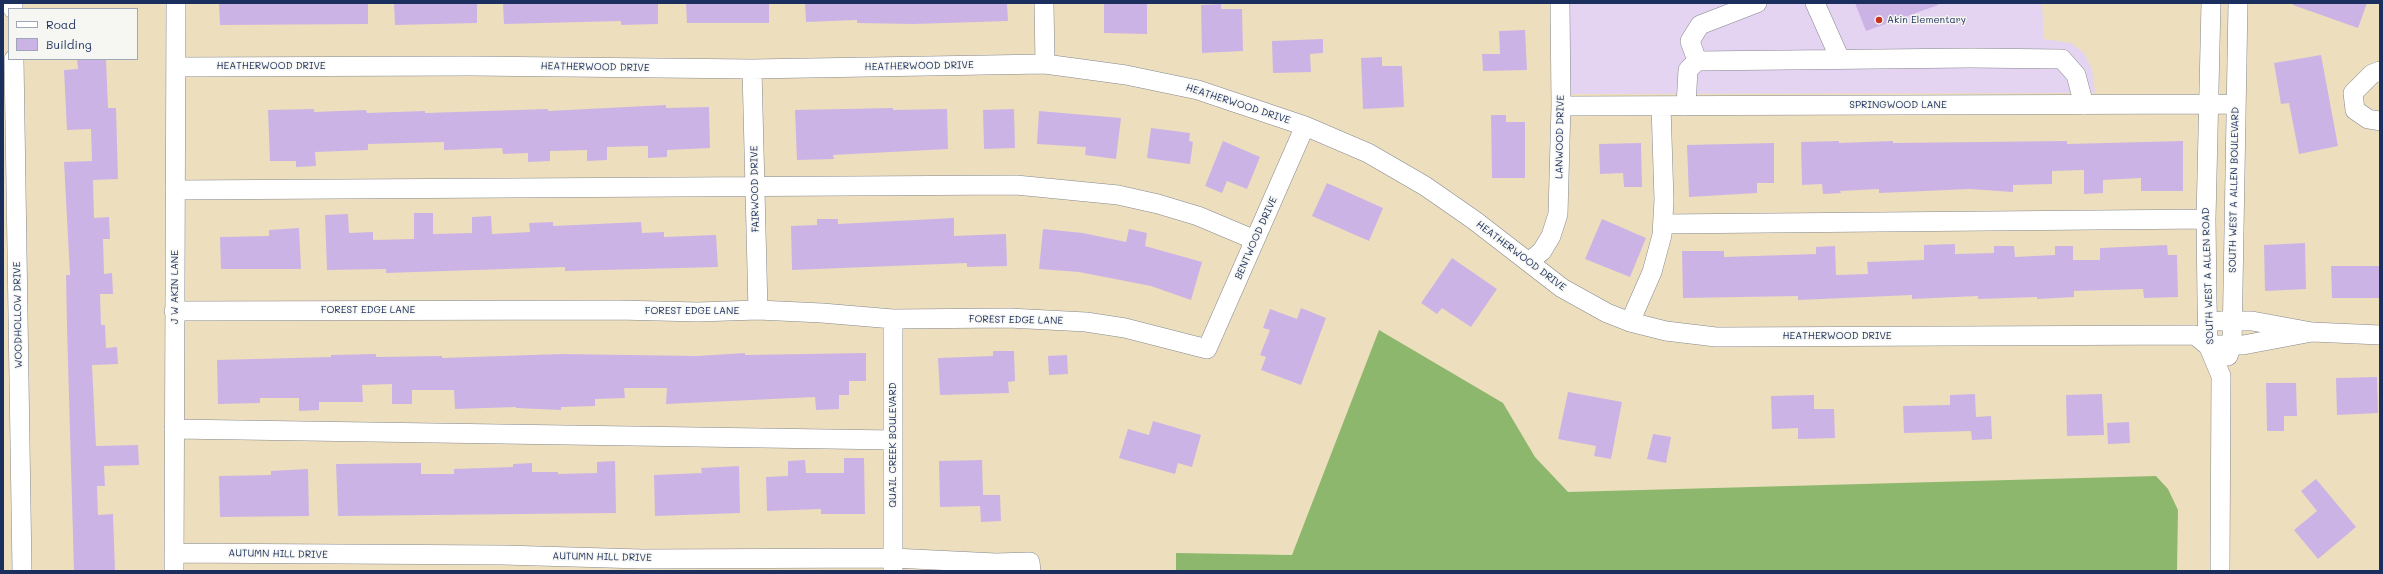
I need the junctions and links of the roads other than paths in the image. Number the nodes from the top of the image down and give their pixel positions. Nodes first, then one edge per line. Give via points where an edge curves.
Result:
1 (176, 3) edge
2 (1044, 3) edge
3 (1560, 3) edge
4 (1757, 3) edge
5 (1815, 3) edge
6 (2211, 3) edge
7 (2238, 3) edge
8 (1840, 59) junction
9 (14, 60) edge
10 (1697, 60) junction
11 (1045, 64) junction
12 (176, 67) junction
13 (752, 69) junction
14 (2380, 71) edge
15 (2208, 104) junction
16 (2236, 104) junction
17 (2084, 105) junction
18 (1561, 106) junction
19 (1661, 106) junction
20 (1686, 106) junction
21 (2380, 121) edge
22 (1305, 126) junction
23 (755, 186) junction
24 (175, 190) junction
25 (2206, 219) junction
26 (1663, 224) junction
27 (1255, 240) junction
28 (1530, 261) junction
29 (758, 310) junction
30 (174, 311) junction
31 (893, 319) junction
32 (2232, 321) junction
33 (1630, 322) junction
34 (2312, 332) junction
35 (2204, 334) junction
36 (2380, 335) edge
37 (2232, 345) junction
38 (1207, 349) joint
39 (2220, 376) junction
40 (174, 429) junction
41 (893, 440) junction
42 (174, 562) edge
43 (525, 563) edge
44 (642, 565) edge
45 (769, 565) edge
46 (893, 565) edge
47 (1031, 567) edge
48 (22, 571) edge
49 (2220, 571) edge

1 - 12 street, J W AKIN LANE
2 - 11 street
3 - 18 street, LANWOOD DRIVE
4 - 10 street via 1700,25 1690,42
5 - 8 street
6 - 15 street, SOUTH WEST A ALLEN ROAD
7 - 16 street, SOUTH WEST A ALLEN BOULEVARD
8 - 10 street
8 - 17 street via 2062,59 2076,75
9 - 48 street, WOODHOLLOW DRIVE
10 - 20 street via 1688,70
11 - 13 street, HEATHERWOOD DRIVE
11 - 22 street, HEATHERWOOD DRIVE via 1126,74 1198,90
12 - 13 street, HEATHERWOOD DRIVE via 470,66
12 - 24 street, J W AKIN LANE
13 - 23 street, FAIRWOOD DRIVE
14 - 21 street via 2372,74 2353,93 2355,110 2368,119
15 - 16 street, SPRINGWOOD LANE
15 - 17 street, SPRINGWOOD LANE
15 - 25 street, SOUTH WEST A ALLEN ROAD
16 - 32 street, SOUTH WEST A ALLEN BOULEVARD
17 - 20 street, SPRINGWOOD LANE
18 - 19 street, SPRINGWOOD LANE
18 - 28 street, LANWOOD DRIVE via 1558,214 1551,236 1542,252
19 - 20 street, SPRINGWOOD LANE
19 - 26 street
22 - 27 street, BENTWOOD DRIVE
22 - 28 street, HEATHERWOOD DRIVE via 1368,153 1425,186
23 - 24 street
23 - 27 street via 977,184 1072,189 1158,204 1198,216
23 - 29 street, FAIRWOOD DRIVE
24 - 30 street, J W AKIN LANE
25 - 26 street
25 - 35 street, SOUTH WEST A ALLEN ROAD
26 - 33 street via 1652,272
27 - 38 street, BENTWOOD DRIVE
28 - 33 street, HEATHERWOOD DRIVE via 1562,288 1607,313
29 - 30 street, FOREST EDGE LANE
29 - 31 street, FOREST EDGE LANE
30 - 40 street, J W AKIN LANE
31 - 38 street, FOREST EDGE LANE via 1009,318 1086,322 1125,328
31 - 41 street, QUAIL CREEK BOULEVARD
32 - 34 street, HEATHERWOOD DRIVE via 2252,321
32 - 35 street, HEATHERWOOD DRIVE
32 - 37 street, SOUTH WEST A ALLEN BOULEVARD
33 - 35 street, HEATHERWOOD DRIVE via 1666,331 1716,337
34 - 36 street, HEATHERWOOD DRIVE
34 - 37 street, HEATHERWOOD DRIVE via 2251,345
35 - 37 street, HEATHERWOOD DRIVE
35 - 39 street, SOUTH WEST A ALLEN ROAD
37 - 39 street, SOUTH WEST A ALLEN BOULEVARD
39 - 49 street, SOUTH WEST A ALLEN ROAD
40 - 41 street
40 - 42 street, J W AKIN LANE
41 - 46 street, QUAIL CREEK BOULEVARD
42 - 43 street, AUTUMN HILL DRIVE
43 - 44 street, AUTUMN HILL DRIVE
44 - 45 street, AUTUMN HILL DRIVE
45 - 46 street, AUTUMN HILL DRIVE
46 - 47 street, AUTUMN HILL DRIVE via 996,563

